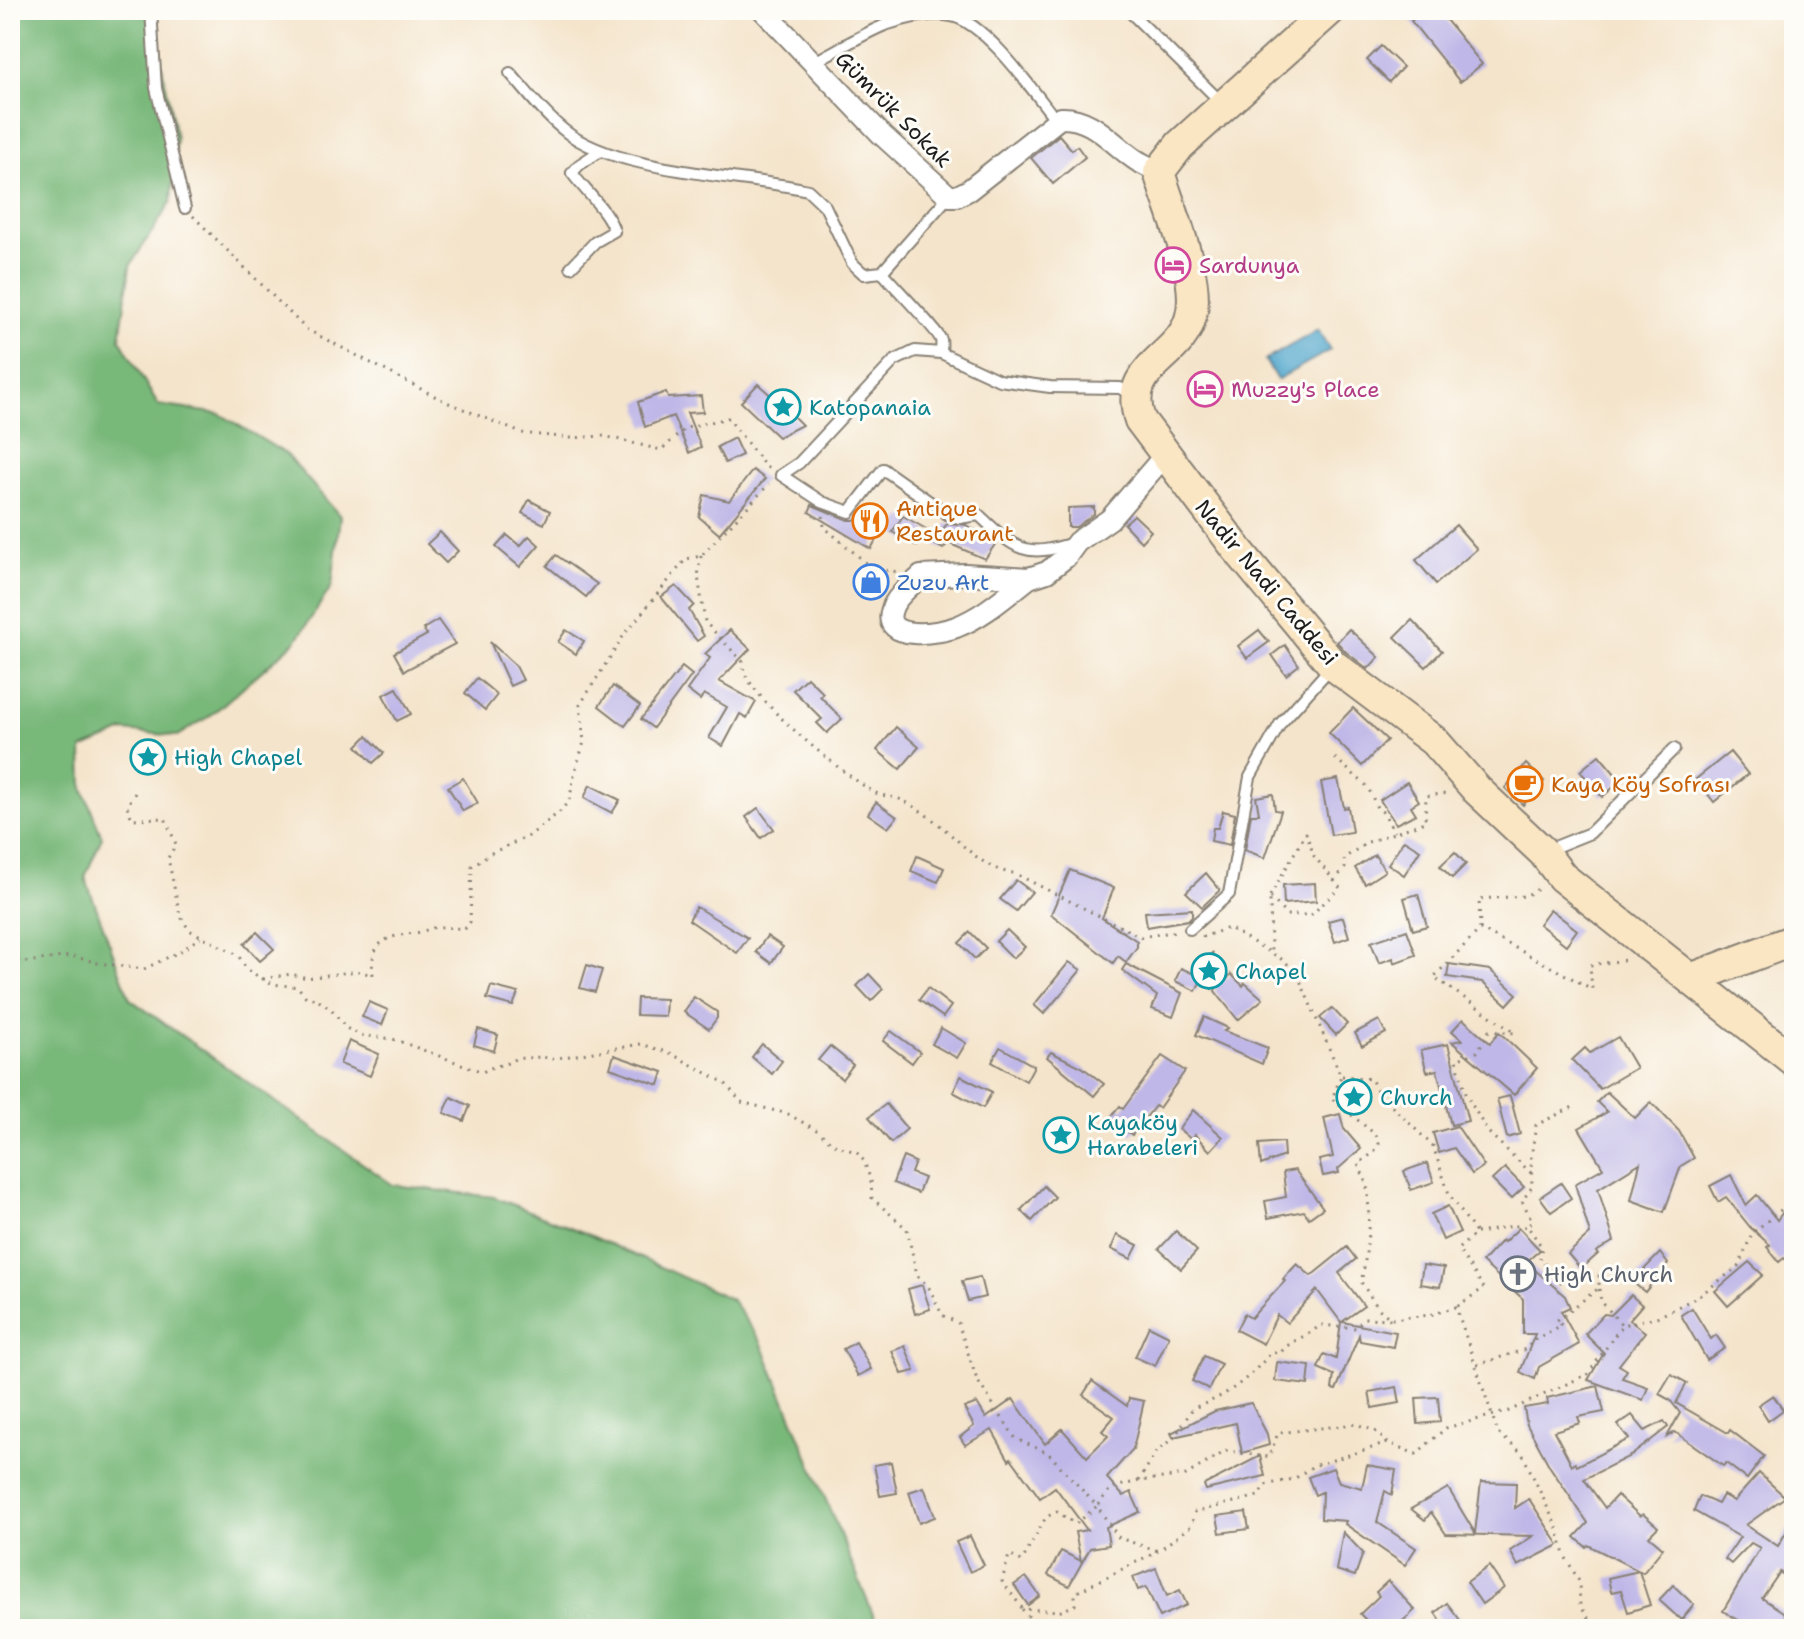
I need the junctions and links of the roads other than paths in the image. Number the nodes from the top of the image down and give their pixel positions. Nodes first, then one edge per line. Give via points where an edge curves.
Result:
1 (151, 10) edge
2 (763, 10) edge
3 (1128, 10) edge
4 (1330, 10) edge
5 (814, 62) junction
6 (510, 73) dead end
7 (1225, 106) junction
8 (1056, 120) junction
9 (600, 151) junction
10 (1159, 172) junction
11 (949, 196) junction
12 (185, 208) road end
13 (571, 267) dead end
14 (882, 272) junction
15 (941, 353) junction
16 (1135, 396) junction
17 (1165, 455) junction
18 (1077, 542) junction
19 (1029, 578) junction
20 (1333, 665) junction
21 (1674, 749) dead end
22 (1543, 852) junction
23 (1190, 929) road end
24 (1794, 940) edge
25 (1693, 978) junction
26 (1794, 1061) edge

1 - 12 lane via 156,88
2 - 5 street, Gümrük Sokak
3 - 7 lane
4 - 7 street
5 - 8 lane via 884,26 913,17 955,17 975,27 1002,54
5 - 11 street, Gümrük Sokak
6 - 9 lane via 566,133
7 - 10 street via 1180,145
8 - 10 street via 1072,117 1090,124
8 - 11 street, Gümrük Sokak via 969,190
9 - 13 lane via 572,173 610,218 614,231
9 - 14 lane via 657,166 808,190 825,206 852,263 864,274
10 - 16 street via 1184,251 1193,306 1187,329 1148,370
11 - 14 lane
14 - 15 lane via 936,331
15 - 16 lane via 999,380 1120,388
15 - 18 lane via 915,351 894,361 799,463 781,475 822,502 850,512 883,469 947,514 979,515 1024,550 1040,552
16 - 17 street, Nadir Nadi Caddesi via 1140,420
17 - 18 street via 1110,519
17 - 20 street, Nadir Nadi Caddesi
18 - 19 street via 1047,572
19 - 19 street via 921,576 892,607 891,615 903,631 915,635 955,628
20 - 22 street, Nadir Nadi Caddesi via 1434,741
20 - 23 lane via 1280,724 1250,777 1229,894
21 - 22 lane via 1590,833
22 - 25 street, Nadir Nadi Caddesi via 1562,877
24 - 25 street
25 - 26 street, Nadir Nadi Caddesi

